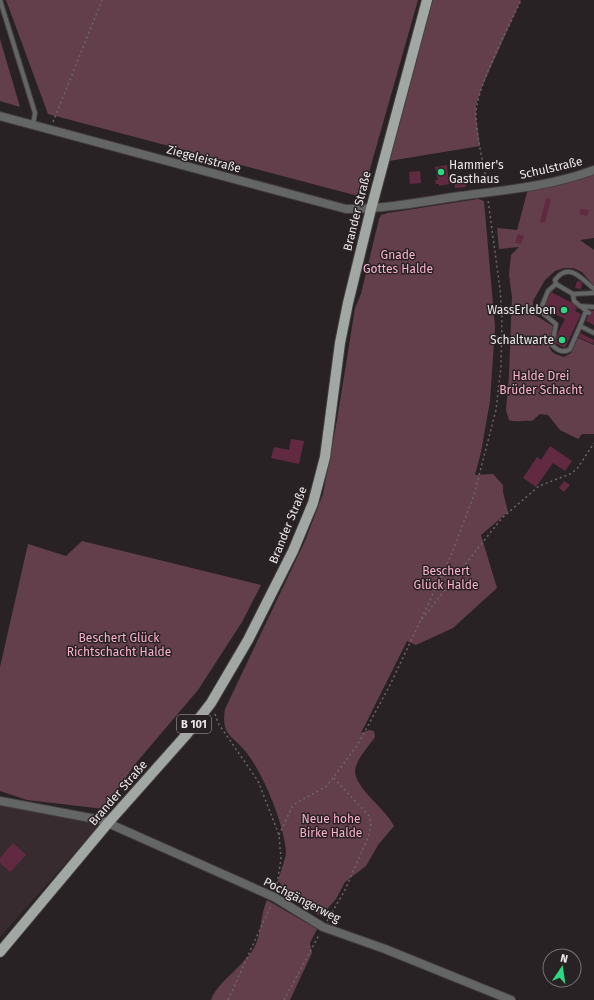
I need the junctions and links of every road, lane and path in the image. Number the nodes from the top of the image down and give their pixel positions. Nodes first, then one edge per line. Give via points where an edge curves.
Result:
1 (0, 0) edge
2 (102, 0) edge
3 (427, 0) edge
4 (521, 0) edge
5 (0, 116) edge
6 (33, 124) junction
7 (50, 130) junction
8 (594, 170) edge
9 (487, 193) junction
10 (371, 209) junction
11 (556, 284) junction
12 (594, 289) edge
13 (594, 293) edge
14 (573, 294) junction
15 (579, 306) junction
16 (594, 307) edge
17 (580, 326) junction
18 (594, 333) edge
19 (594, 444) edge
20 (420, 622) junction
21 (211, 703) junction
22 (333, 778) junction
23 (0, 801) edge
24 (108, 823) junction
25 (279, 834) junction
26 (274, 898) junction
27 (323, 927) junction
28 (0, 952) edge
29 (228, 1000) edge
30 (284, 1000) edge
31 (511, 1000) edge

1 - 6 lane via 34,113
2 - 7 path
3 - 10 main road, Brander Straße / B 101
4 - 9 path via 476,105
5 - 6 street, Ziegeleistraße
6 - 7 street, Ziegeleistraße
7 - 10 street, Ziegeleistraße via 346,209
8 - 9 street, Schulstraße via 573,178
9 - 10 street, Schulstraße
9 - 20 path via 502,316 501,366 496,410 474,495 452,553
10 - 21 main road, Brander Straße / B 101 via 344,323 325,457 313,503 293,551 252,633
11 - 12 lane via 555,280 559,275 573,272
11 - 14 lane
11 - 17 lane via 548,291 540,311 556,324 552,345 566,352 570,349
13 - 14 lane
14 - 15 lane via 574,301
15 - 16 lane
15 - 17 lane via 588,312
17 - 18 lane
19 - 20 path via 577,469 539,486 502,518
20 - 22 path via 358,744
21 - 24 main road, Brander Straße / B 101
21 - 25 path via 218,723 258,781
22 - 25 path via 327,786 293,805
22 - 27 path via 369,816 371,825 345,890
23 - 24 street, Pochgängerweg via 95,818
24 - 26 street, Pochgängerweg
24 - 28 main road, Brander Straße / B 101
25 - 26 path via 282,848
26 - 27 street, Pochgängerweg
26 - 29 path
27 - 30 path
27 - 31 street, Pochgängerweg

